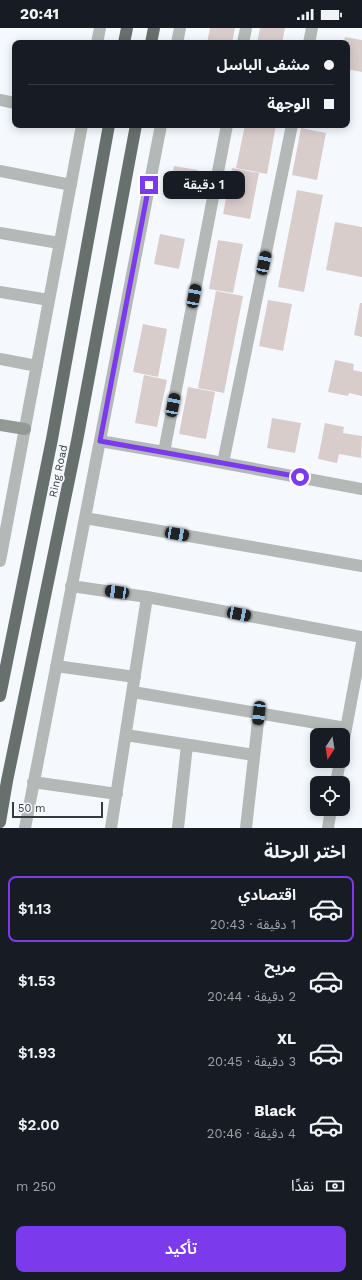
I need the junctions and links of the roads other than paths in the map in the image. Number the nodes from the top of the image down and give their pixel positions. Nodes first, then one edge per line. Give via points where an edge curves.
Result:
1 (100, 28) edge
2 (127, 28) edge
3 (154, 28) edge
4 (180, 28) edge
5 (246, 28) edge
6 (312, 28) edge
7 (98, 40) edge
8 (125, 40) edge
9 (152, 40) edge
10 (178, 40) edge
11 (244, 40) edge
12 (309, 40) edge
13 (0, 100) edge
14 (12, 102) edge
15 (81, 128) edge
16 (108, 128) edge
17 (135, 128) edge
18 (160, 128) edge
19 (226, 128) edge
20 (291, 128) edge
21 (0, 171) edge
22 (70, 185) junction
23 (0, 233) edge
24 (59, 243) junction
25 (0, 292) edge
26 (49, 300) junction
27 (0, 359) edge
28 (37, 366) junction
29 (0, 425) edge
30 (25, 429) junction
31 (100, 441) junction
32 (164, 452) junction
33 (223, 463) junction
34 (362, 489) edge
35 (5, 504) edge
36 (84, 518) junction
37 (0, 561) edge
38 (362, 566) edge
39 (71, 586) junction
40 (147, 597) junction
41 (362, 637) edge
42 (362, 643) edge
43 (56, 666) junction
44 (135, 677) junction
45 (132, 692) junction
46 (0, 696) edge
47 (259, 713) junction
48 (346, 728) joint
49 (126, 736) junction
50 (187, 745) junction
51 (254, 755) junction
52 (33, 782) junction
53 (117, 794) junction
54 (330, 816) edge
55 (0, 822) edge
56 (25, 828) edge
57 (111, 828) edge
58 (178, 828) edge
59 (246, 828) edge
60 (328, 828) edge

1 - 7 street
2 - 8 highway
3 - 9 highway
4 - 10 street
5 - 11 street
6 - 12 street
13 - 14 street
15 - 22 street
16 - 46 highway, Ring Road via 52,439
17 - 55 highway, Ring Road via 77,441 6,781
18 - 31 street
19 - 32 street
20 - 33 street
21 - 22 street
22 - 24 street
23 - 24 street
24 - 26 street
25 - 26 street
26 - 28 street
27 - 28 street
28 - 30 street
29 - 30 street
30 - 35 street
31 - 32 street
31 - 36 street
32 - 33 street
33 - 34 street
35 - 37 street
36 - 38 street
36 - 39 street
39 - 40 street
39 - 43 street
40 - 41 street
40 - 44 street
42 - 48 street
43 - 44 street
43 - 52 street
44 - 45 street
45 - 47 street
45 - 49 street
47 - 48 street
47 - 51 street
49 - 50 street
49 - 53 street
50 - 51 street
50 - 58 street
51 - 59 street
52 - 53 street
52 - 56 street
53 - 57 street
54 - 60 street

